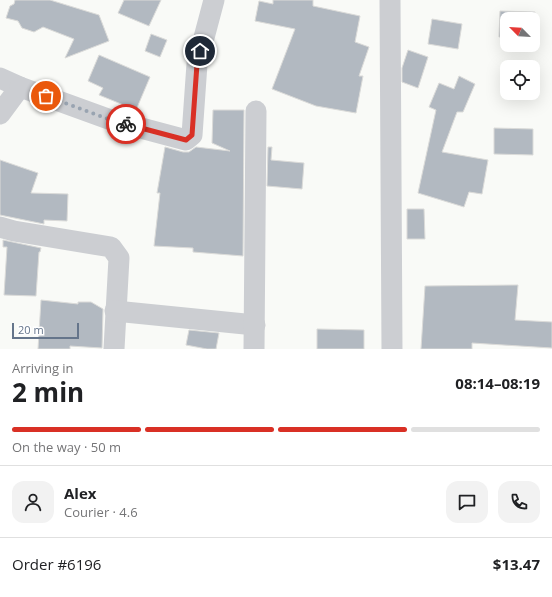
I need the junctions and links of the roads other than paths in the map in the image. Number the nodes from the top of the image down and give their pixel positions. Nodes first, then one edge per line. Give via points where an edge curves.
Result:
1 (214, 0) edge
2 (390, 0) edge
3 (0, 78) edge
4 (20, 87) junction
5 (256, 110) dead end
6 (0, 114) edge
7 (0, 228) edge
8 (115, 311) junction
9 (255, 325) junction
10 (114, 349) edge
11 (254, 349) edge
12 (392, 349) edge

1 - 4 street via 197,64 192,135 186,140 111,120
2 - 12 street
3 - 4 street
4 - 6 street
5 - 9 street
7 - 8 street via 111,247 119,258
8 - 9 street
8 - 10 street
9 - 11 street

